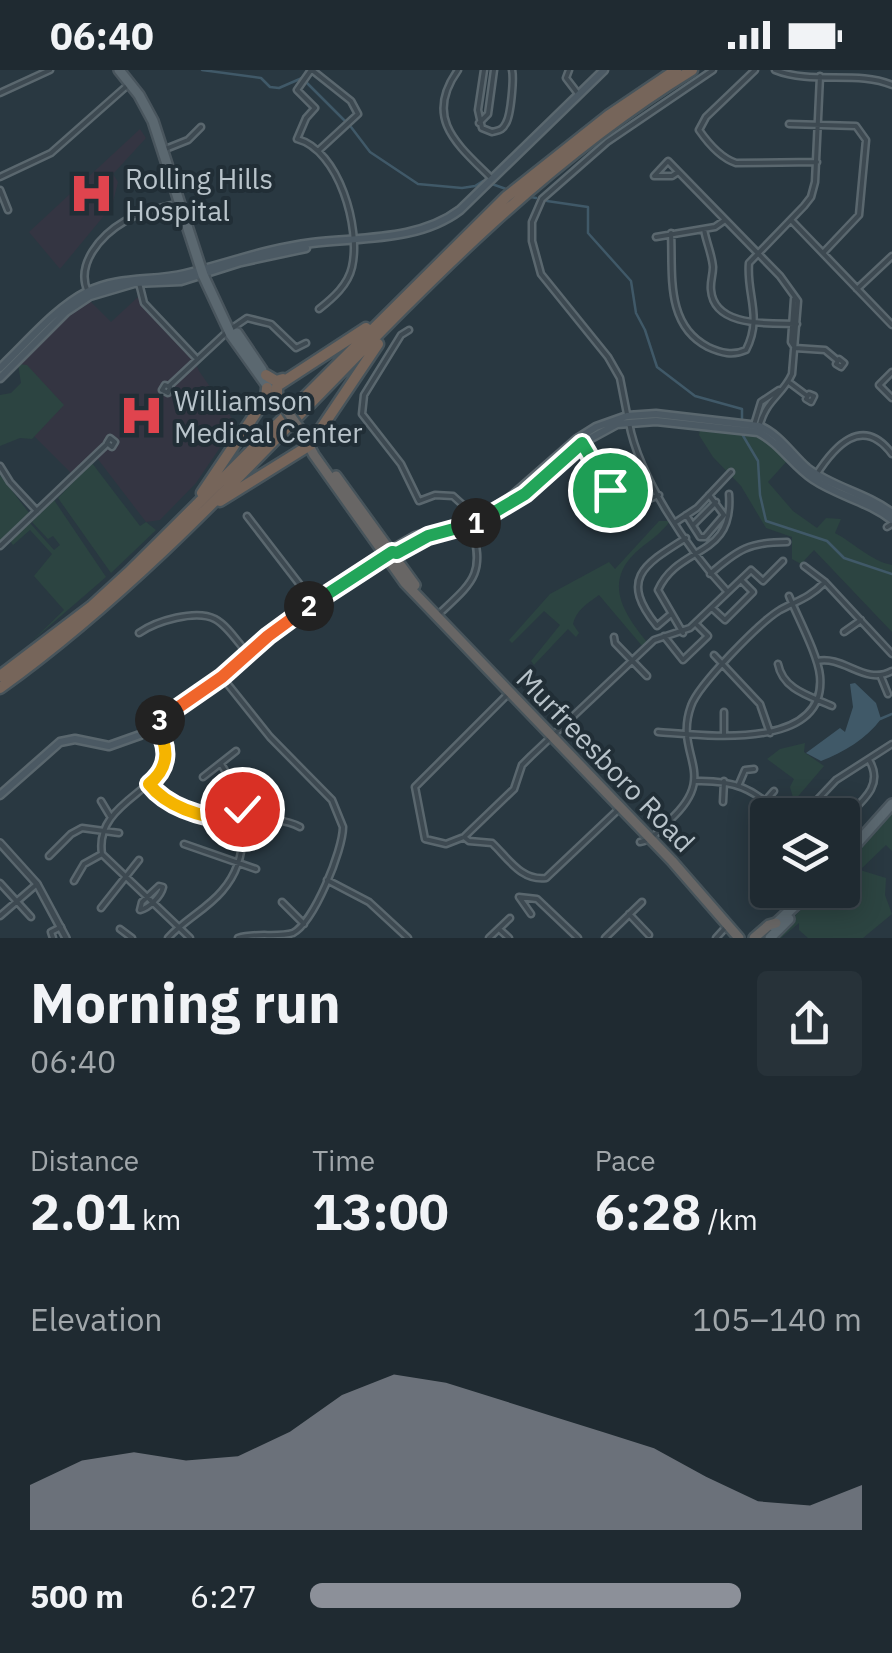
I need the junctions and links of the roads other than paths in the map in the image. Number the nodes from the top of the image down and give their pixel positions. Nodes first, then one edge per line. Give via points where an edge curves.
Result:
1 (50, 70) edge
2 (118, 70) edge
3 (312, 70) edge
4 (458, 70) edge
5 (484, 70) edge
6 (494, 70) edge
7 (512, 70) edge
8 (568, 70) edge
9 (604, 70) edge
10 (676, 70) edge
11 (692, 70) edge
12 (713, 70) edge
13 (755, 70) edge
14 (775, 70) edge
15 (820, 76) junction
16 (130, 83) junction
17 (892, 85) edge
18 (0, 93) edge
19 (579, 95) junction
20 (479, 123) junction
21 (789, 124) dead end
22 (817, 125) junction
23 (201, 127) dead end
24 (163, 150) junction
25 (318, 152) junction
26 (818, 162) junction
27 (678, 172) junction
28 (0, 177) edge
29 (492, 179) junction
30 (0, 190) edge
31 (179, 203) junction
32 (8, 210) dead end
33 (725, 220) junction
34 (791, 220) junction
35 (704, 228) junction
36 (671, 233) junction
37 (656, 236) dead end
38 (352, 238) junction
39 (756, 253) junction
40 (824, 253) junction
41 (892, 256) edge
42 (202, 272) junction
43 (138, 280) junction
44 (857, 288) junction
45 (89, 294) junction
46 (400, 307) junction
47 (319, 309) dead end
48 (754, 322) junction
49 (891, 323) edge
50 (795, 324) junction
51 (231, 329) junction
52 (409, 330) dead end
53 (306, 343) dead end
54 (795, 348) junction
55 (196, 358) junction
56 (837, 360) dead end
57 (0, 368) edge
58 (892, 372) edge
59 (0, 378) edge
60 (788, 382) junction
61 (169, 386) dead end
62 (272, 392) junction
63 (806, 395) dead end
64 (892, 398) edge
65 (628, 419) junction
66 (756, 429) junction
67 (582, 443) junction
68 (107, 444) dead end
69 (312, 448) junction
70 (892, 454) edge
71 (0, 466) edge
72 (731, 472) dead end
73 (815, 477) junction
74 (729, 494) dead end
75 (658, 495) junction
76 (709, 495) junction
77 (695, 498) dead end
78 (716, 502) junction
79 (701, 503) junction
80 (37, 511) junction
81 (686, 515) junction
82 (247, 516) dead end
83 (891, 521) edge
84 (470, 522) junction
85 (676, 522) junction
86 (692, 525) junction
87 (686, 538) junction
88 (787, 542) dead end
89 (170, 544) junction
90 (0, 546) edge
91 (156, 546) junction
92 (390, 554) junction
93 (696, 554) junction
94 (784, 561) dead end
95 (804, 566) dead end
96 (710, 574) junction
97 (740, 579) junction
98 (826, 582) junction
99 (728, 592) junction
100 (789, 596) dead end
101 (314, 603) junction
102 (793, 606) junction
103 (712, 608) junction
104 (672, 613) junction
105 (438, 615) junction
106 (861, 620) junction
107 (695, 624) junction
108 (683, 632) junction
109 (844, 632) dead end
110 (139, 634) dead end
111 (664, 636) junction
112 (614, 637) dead end
113 (248, 654) junction
114 (892, 654) edge
115 (714, 655) dead end
116 (632, 660) junction
117 (816, 661) junction
118 (724, 664) junction
119 (778, 664) dead end
120 (892, 672) edge
121 (0, 676) edge
122 (647, 676) dead end
123 (222, 677) junction
124 (881, 677) junction
125 (0, 688) edge
126 (510, 692) junction
127 (888, 694) dead end
128 (816, 698) junction
129 (832, 706) dead end
130 (724, 712) dead end
131 (154, 724) junction
132 (658, 732) dead end
133 (687, 734) junction
134 (724, 734) junction
135 (770, 734) junction
136 (553, 736) junction
137 (892, 744) edge
138 (236, 751) dead end
139 (869, 759) junction
140 (220, 764) junction
141 (754, 769) dead end
142 (203, 778) dead end
143 (696, 781) junction
144 (724, 781) junction
145 (149, 784) junction
146 (739, 784) junction
147 (264, 786) dead end
148 (236, 787) junction
149 (774, 791) dead end
150 (0, 795) edge
151 (763, 798) edge
152 (768, 798) edge
153 (819, 798) edge
154 (860, 799) edge
155 (101, 801) dead end
156 (722, 802) dead end
157 (892, 804) edge
158 (621, 807) junction
159 (110, 816) junction
160 (243, 822) junction
161 (300, 827) dead end
162 (102, 832) junction
163 (119, 833) dead end
164 (464, 837) junction
165 (646, 840) junction
166 (860, 840) edge
167 (0, 843) edge
168 (184, 844) dead end
169 (102, 854) junction
170 (48, 856) dead end
171 (138, 860) dead end
172 (236, 863) junction
173 (256, 869) dead end
174 (125, 878) junction
175 (327, 880) junction
176 (74, 881) dead end
177 (0, 883) edge
178 (37, 884) junction
179 (147, 896) junction
180 (17, 902) junction
181 (153, 902) junction
182 (282, 902) dead end
183 (642, 902) dead end
184 (101, 908) dead end
185 (793, 908) edge
186 (797, 908) edge
187 (531, 914) dead end
188 (630, 914) junction
189 (0, 916) edge
190 (31, 917) dead end
191 (510, 918) dead end
192 (776, 923) joint
193 (304, 924) junction
194 (62, 927) junction
195 (176, 928) junction
196 (120, 929) dead end
197 (500, 929) junction
198 (736, 933) edge
199 (650, 935) dead end
200 (60, 937) edge
201 (272, 937) edge
202 (132, 938) edge
203 (168, 938) edge
204 (190, 938) edge
205 (238, 938) edge
206 (408, 938) edge
207 (489, 938) edge
208 (509, 938) edge
209 (578, 938) edge
210 (604, 938) edge
211 (716, 938) edge
212 (757, 938) edge
213 (770, 938) edge

1 - 18 street
2 - 16 main road, Murfreesboro Road
3 - 25 street via 298,90 315,108 297,139
3 - 25 street via 352,101 358,114
4 - 29 street via 443,106 448,132
5 - 20 street
6 - 20 street via 488,114
7 - 20 street via 506,124 492,132
8 - 19 street via 566,78
9 - 19 main road
10 - 46 highway via 530,176
11 - 46 highway via 537,183
12 - 65 street via 607,142 542,199 532,222 541,274 608,357
13 - 26 street via 706,117 702,135 736,163
14 - 15 street
15 - 17 street via 865,76
15 - 22 street
16 - 24 main road, Murfreesboro Road
16 - 28 street via 51,152
19 - 29 main road
21 - 22 street
22 - 26 street
22 - 40 street via 856,126 866,140 859,214
23 - 24 street
24 - 31 main road, Murfreesboro Road
25 - 38 street via 344,191
26 - 34 street via 811,197
27 - 27 street via 666,160 654,176 672,176
27 - 33 street
29 - 38 main road via 434,226
30 - 32 street
31 - 42 main road, Murfreesboro Road
31 - 45 street via 134,216 112,231 84,265
33 - 35 street
33 - 39 street
34 - 39 street
34 - 40 street
35 - 36 street
35 - 48 street via 718,309
36 - 37 street
36 - 48 street via 676,310 688,330 704,344 736,354 749,346
38 - 42 main road
38 - 47 street via 350,272
39 - 48 street via 748,269
39 - 50 street via 794,294
40 - 44 street
41 - 44 street
42 - 43 main road via 174,282
42 - 51 main road, Murfreesboro Road
43 - 45 main road
43 - 55 street via 144,303
44 - 49 street
45 - 57 main road via 61,310
45 - 59 main road
46 - 62 highway via 276,381
46 - 69 highway
46 - 89 highway
46 - 91 highway
48 - 50 street
50 - 54 street
51 - 53 street via 252,317 275,326 296,348
51 - 55 street
51 - 62 main road, Murfreesboro Road
52 - 84 street via 364,395 362,414 398,458 419,501 453,496
54 - 56 street via 825,350
54 - 60 street
55 - 61 street
58 - 64 street via 880,385
60 - 63 street
60 - 66 street
62 - 69 highway, Murfreesboro Road, bridge
62 - 91 highway
65 - 66 main road
65 - 67 main road
65 - 75 street via 636,455
65 - 84 main road via 587,432 512,497
66 - 73 main road via 774,434
67 - 75 street via 617,497 642,502
67 - 84 main road via 509,506
68 - 80 street
69 - 89 highway via 225,498
69 - 92 highway, Murfreesboro Road
70 - 73 street via 878,440 855,437 836,446
71 - 80 street
72 - 76 street
73 - 83 main road via 872,500
74 - 93 street via 729,524
75 - 85 street
76 - 78 street
76 - 79 street
77 - 79 street
78 - 86 street
78 - 86 street via 724,516 705,537
79 - 81 street
80 - 90 street
81 - 85 street
81 - 86 street
82 - 101 street
84 - 92 main road
84 - 105 street via 477,571
85 - 87 street
87 - 93 street
87 - 104 street via 646,568 637,588 657,626
88 - 96 street via 752,544
89 - 125 highway
91 - 121 highway via 92,606
92 - 101 main road
92 - 105 highway, Murfreesboro Road
93 - 96 street
93 - 104 street via 671,570 658,590
94 - 97 street via 763,581 751,570
95 - 98 street
96 - 99 street
97 - 99 street
97 - 103 street via 754,592 725,620
98 - 102 street
98 - 106 street
99 - 103 street
100 - 102 street
101 - 113 main road
102 - 117 street
102 - 118 street via 779,611
103 - 107 street
104 - 108 street
105 - 126 highway, Murfreesboro Road
106 - 109 street
106 - 114 street
107 - 108 street
107 - 111 street via 708,636 684,660
108 - 111 street
110 - 113 street via 152,624 212,617
111 - 116 street
112 - 116 street
113 - 123 main road
115 - 118 street
116 - 122 street
116 - 136 street
117 - 124 street via 829,659
117 - 128 street
118 - 133 street via 698,692
118 - 135 street via 760,704
119 - 128 street via 788,684
120 - 124 street
123 - 131 main road
123 - 175 street via 336,806 343,835
124 - 127 street
126 - 136 highway, Murfreesboro Road
126 - 164 street via 414,787 426,839 446,844
128 - 129 street
128 - 135 street via 798,721
130 - 134 street
131 - 145 street via 167,757
131 - 150 main road via 120,745 60,742
132 - 133 street
133 - 134 street
133 - 143 street
134 - 135 street
136 - 158 highway, Murfreesboro Road
136 - 164 street via 522,766 514,788
137 - 139 street
138 - 140 street
139 - 153 street
139 - 154 street via 876,781
140 - 142 street
140 - 148 street
141 - 146 street via 746,768
143 - 144 street
143 - 165 street via 684,807
144 - 146 street
144 - 156 street
145 - 159 street
145 - 160 street via 170,803
146 - 151 street
147 - 148 street
148 - 160 street
149 - 152 street
155 - 159 street
157 - 166 main road
158 - 164 street via 546,878 518,869 492,843
158 - 165 highway, Murfreesboro Road
159 - 162 street
160 - 161 street via 288,820
160 - 172 street
162 - 163 street
162 - 169 street
162 - 170 street via 82,828
165 - 198 highway, Murfreesboro Road
167 - 178 street
168 - 172 street
169 - 174 street
169 - 176 street via 84,864
171 - 174 street
172 - 173 street
172 - 195 street via 221,892
174 - 179 street
174 - 184 street
175 - 193 street
175 - 206 street via 369,902
177 - 180 street
178 - 180 street
178 - 194 street
179 - 181 street
179 - 181 street via 140,910
179 - 181 street via 163,887
180 - 189 street
180 - 190 street
181 - 195 street
182 - 193 street
183 - 188 street
185 - 192 main road
186 - 213 main road
187 - 209 street via 519,897 534,897
188 - 199 street
188 - 210 street
191 - 197 street
192 - 212 highway
193 - 201 street
194 - 200 street
194 - 200 street via 52,932
195 - 203 street
195 - 204 street
196 - 202 street
197 - 207 street
197 - 208 street
198 - 211 street
201 - 205 street

